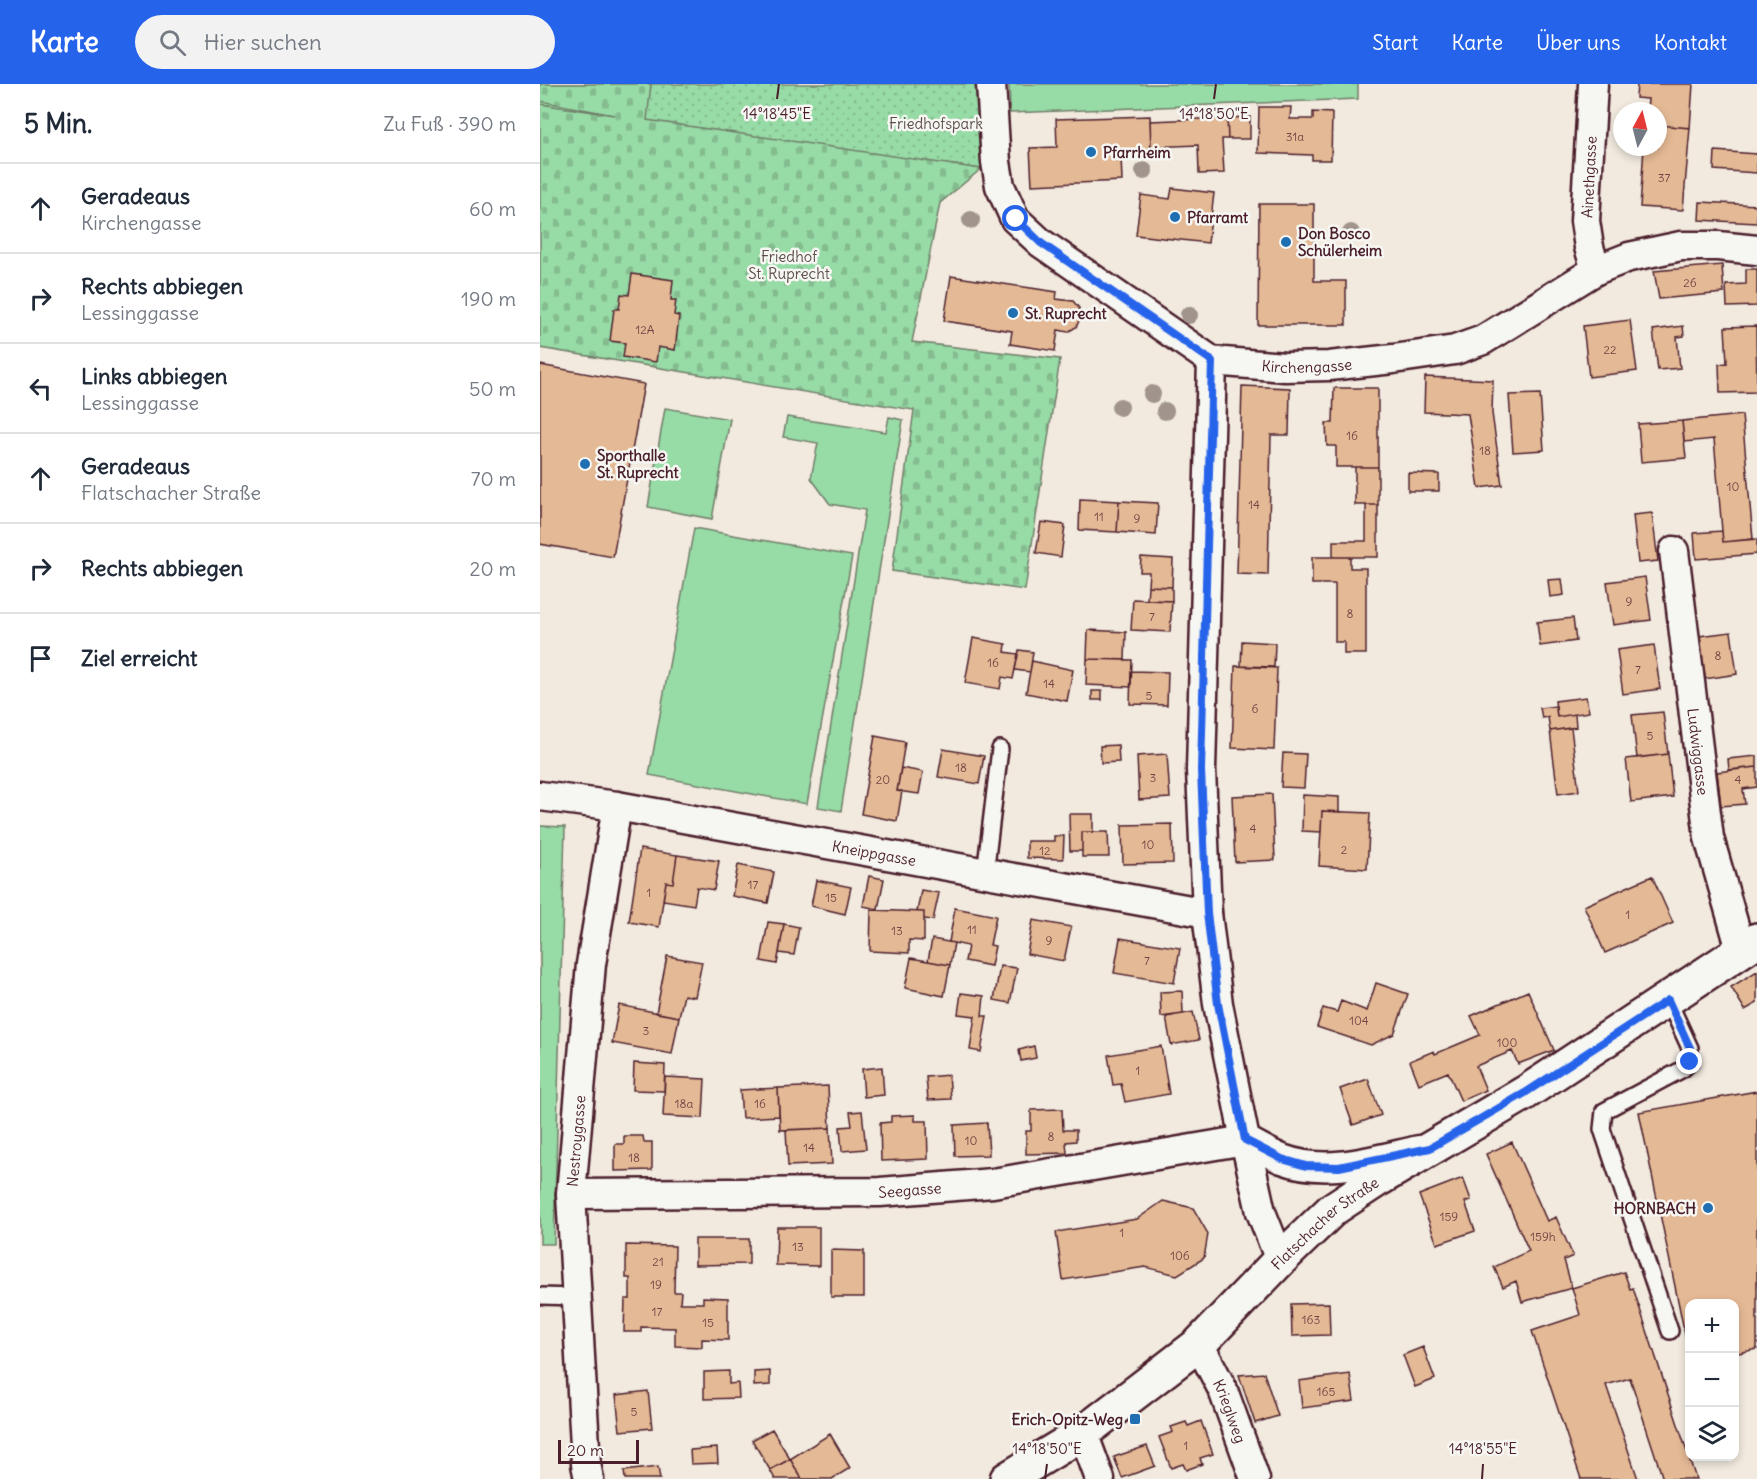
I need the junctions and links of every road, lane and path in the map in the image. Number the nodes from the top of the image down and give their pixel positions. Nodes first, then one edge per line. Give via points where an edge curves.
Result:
1 (991, 84) edge
2 (1593, 84) edge
3 (1757, 249) edge
4 (1596, 270) junction
5 (1212, 361) junction
6 (1674, 551) dead end
7 (1000, 749) dead end
8 (540, 796) edge
9 (616, 806) junction
10 (985, 874) junction
11 (1207, 913) junction
12 (1749, 945) edge
13 (1668, 1000) junction
14 (1245, 1140) junction
15 (1430, 1148) junction
16 (571, 1194) junction
17 (1280, 1260) junction
18 (540, 1296) edge
19 (577, 1296) junction
20 (1670, 1331) dead end
21 (1199, 1344) junction
22 (1083, 1433) junction
23 (589, 1479) edge
24 (1007, 1479) edge
25 (1100, 1479) edge
26 (1255, 1479) edge

1 - 5 street, Kirchengasse via 997,170 1016,219 1041,243
2 - 4 street, Ainethgasse via 1586,221
3 - 4 street, Kirchengasse via 1682,246 1629,257
4 - 5 street, Kirchengasse via 1508,326 1455,350 1329,366
5 - 11 street via 1201,770
6 - 12 street, Ludwiggasse via 1709,838
7 - 10 lane
8 - 9 street, Kneippgasse
9 - 10 street, Kneippgasse
9 - 16 street, Nestroygasse via 591,964
10 - 11 street, Kneippgasse
11 - 14 street via 1218,1004
12 - 13 street, Flatschacher Straße
13 - 15 street, Flatschacher Straße via 1525,1093
13 - 20 lane via 1690,1048 1690,1062 1604,1111 1602,1129
14 - 15 street via 1306,1166 1339,1167
14 - 16 street, Seegasse via 993,1183 880,1192
14 - 17 street via 1261,1212
15 - 17 street, Flatschacher Straße via 1333,1209
16 - 19 street, Nestroygasse
17 - 21 street, Flatschacher Straße
18 - 19 lane
19 - 23 street, Nestroygasse
21 - 22 street, Flatschacher Straße
21 - 26 street, Krieglweg via 1223,1390
22 - 24 street, Flatschacher Straße
22 - 25 street

